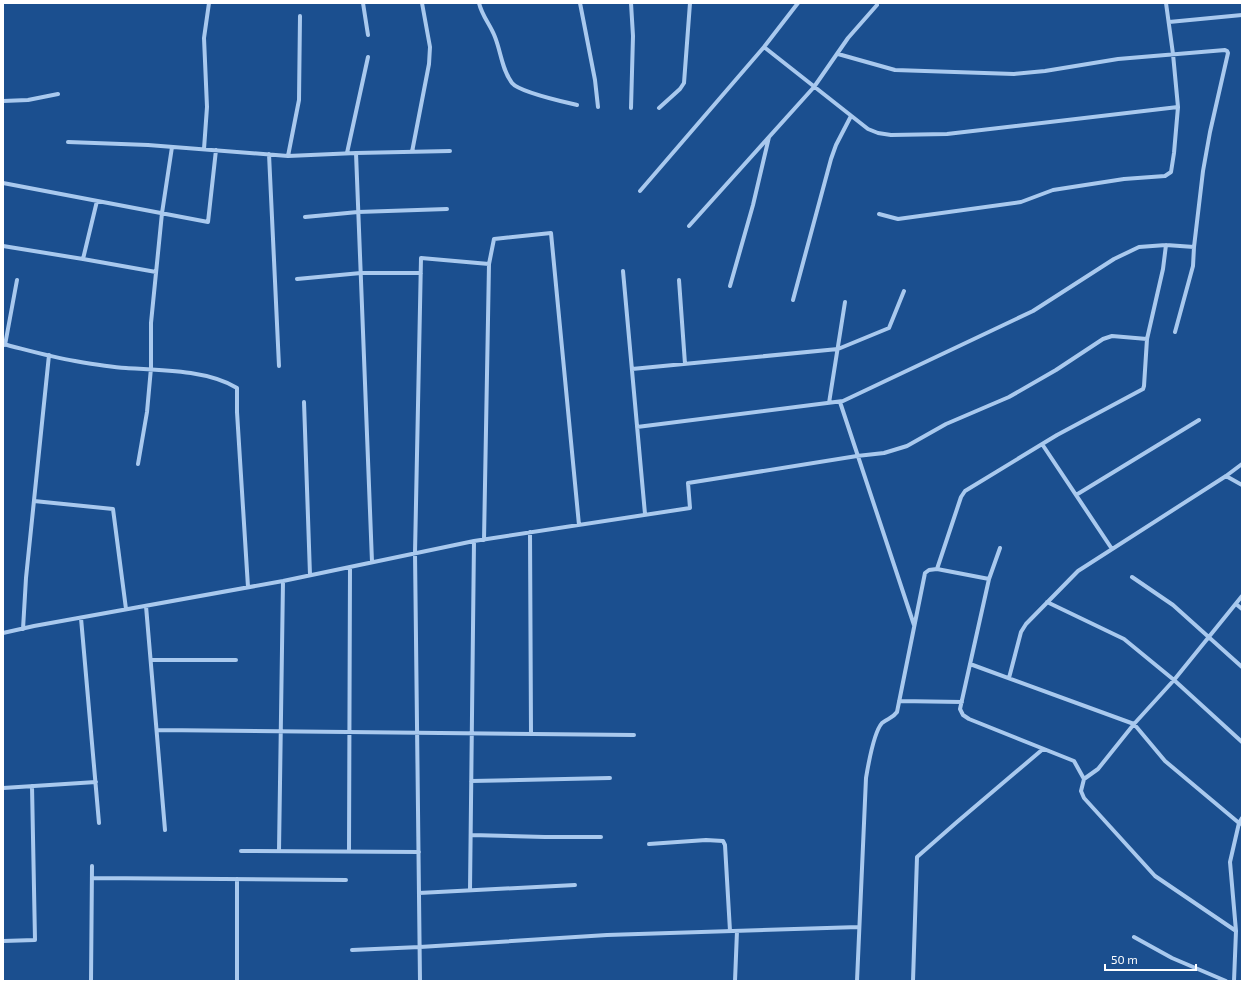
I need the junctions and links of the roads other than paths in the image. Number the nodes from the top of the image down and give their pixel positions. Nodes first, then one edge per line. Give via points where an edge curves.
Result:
1 (209, 3) edge
2 (363, 3) edge
3 (422, 3) edge
4 (479, 3) edge
5 (580, 3) edge
6 (631, 3) edge
7 (690, 3) edge
8 (798, 3) edge
9 (1166, 3) edge
10 (877, 5) dead end
11 (1242, 15) edge
12 (300, 16) dead end
13 (1169, 22) junction
14 (368, 35) dead end
15 (764, 47) junction
16 (838, 54) junction
17 (1173, 54) junction
18 (368, 57) dead end
19 (814, 87) junction
20 (58, 94) dead end
21 (3, 101) edge
22 (576, 105) dead end
23 (598, 107) dead end
24 (1178, 107) junction
25 (631, 108) dead end
26 (659, 108) dead end
27 (850, 116) junction
28 (769, 137) junction
29 (68, 142) dead end
30 (172, 147) junction
31 (204, 150) junction
32 (216, 150) junction
33 (450, 151) dead end
34 (412, 152) junction
35 (347, 153) junction
36 (356, 153) junction
37 (269, 154) junction
38 (288, 156) junction
39 (3, 184) edge
40 (640, 191) dead end
41 (97, 201) junction
42 (447, 209) dead end
43 (358, 212) junction
44 (162, 213) junction
45 (879, 214) dead end
46 (305, 216) dead end
47 (689, 226) dead end
48 (1166, 245) junction
49 (3, 246) edge
50 (1194, 248) junction
51 (83, 259) junction
52 (489, 264) junction
53 (623, 271) dead end
54 (156, 272) junction
55 (361, 273) junction
56 (421, 273) junction
57 (297, 279) dead end
58 (17, 280) dead end
59 (679, 280) dead end
60 (730, 286) dead end
61 (904, 291) dead end
62 (793, 300) dead end
63 (845, 302) dead end
64 (1175, 332) dead end
65 (1147, 339) junction
66 (4, 344) edge
67 (838, 349) junction
68 (49, 355) junction
69 (685, 364) junction
70 (279, 366) dead end
71 (151, 368) junction
72 (632, 369) junction
73 (304, 402) dead end
74 (840, 402) junction
75 (829, 403) junction
76 (1199, 420) dead end
77 (637, 427) junction
78 (1042, 444) junction
79 (857, 456) junction
80 (138, 464) dead end
81 (1242, 464) edge
82 (1226, 476) junction
83 (1242, 485) edge
84 (1076, 495) junction
85 (34, 500) junction
86 (645, 514) junction
87 (579, 525) junction
88 (530, 532) junction
89 (484, 540) junction
90 (474, 541) junction
91 (1000, 548) dead end
92 (1112, 549) junction
93 (416, 553) junction
94 (372, 562) junction
95 (350, 567) junction
96 (937, 569) junction
97 (310, 575) junction
98 (1132, 577) dead end
99 (989, 580) junction
100 (283, 581) junction
101 (248, 587) junction
102 (1242, 596) edge
103 (1047, 602) junction
104 (1236, 604) junction
105 (146, 606) junction
106 (126, 609) junction
107 (1242, 609) edge
108 (81, 618) junction
109 (914, 626) junction
110 (23, 629) junction
111 (3, 633) edge
112 (1209, 638) junction
113 (151, 660) junction
114 (236, 660) dead end
115 (970, 664) junction
116 (1242, 667) edge
117 (1009, 678) junction
118 (1174, 680) junction
119 (899, 701) junction
120 (962, 702) junction
121 (1134, 724) junction
122 (157, 730) junction
123 (281, 730) junction
124 (349, 731) junction
125 (418, 732) junction
126 (472, 733) junction
127 (532, 734) junction
128 (634, 734) dead end
129 (1242, 742) edge
130 (1043, 749) junction
131 (610, 778) dead end
132 (1084, 779) junction
133 (471, 781) junction
134 (96, 782) junction
135 (32, 786) junction
136 (3, 788) edge
137 (1242, 818) edge
138 (99, 822) dead end
139 (1240, 823) edge
140 (165, 830) dead end
141 (471, 835) junction
142 (601, 837) dead end
143 (649, 844) dead end
144 (241, 851) dead end
145 (279, 851) junction
146 (349, 851) junction
147 (419, 852) junction
148 (92, 866) dead end
149 (92, 878) junction
150 (237, 879) junction
151 (346, 880) dead end
152 (576, 885) dead end
153 (470, 890) junction
154 (419, 893) junction
155 (859, 927) junction
156 (730, 931) junction
157 (737, 931) junction
158 (1236, 931) junction
159 (1134, 937) dead end
160 (3, 941) edge
161 (420, 947) junction
162 (352, 950) dead end
163 (91, 981) edge
164 (237, 981) edge
165 (420, 981) edge
166 (735, 981) edge
167 (857, 981) edge
168 (913, 981) edge
169 (1226, 981) edge
170 (1234, 981) edge

1 - 31 street via 204,38
2 - 14 street
3 - 34 street via 430,47 429,64
4 - 22 street via 513,84
5 - 23 street
6 - 25 street
7 - 26 street via 684,83
8 - 15 street
9 - 13 street
10 - 16 street via 848,38
11 - 13 street
12 - 38 street via 299,100
13 - 17 street
15 - 19 street
15 - 40 street
16 - 17 street via 895,70 1014,74
16 - 19 street
17 - 24 street
17 - 50 street via 1225,50 1228,53 1203,170
18 - 35 street
19 - 27 street
19 - 28 street
20 - 21 street via 28,100
24 - 27 street via 947,134 878,133
24 - 45 street via 1171,172 1165,176 1124,179 1053,190 1021,202 906,218 898,219
27 - 62 street via 831,159
28 - 47 street
28 - 60 street
29 - 30 street
30 - 31 street
30 - 44 street
31 - 32 street
32 - 37 street
32 - 44 street via 208,222
33 - 34 street
34 - 36 street
35 - 36 street
35 - 38 street
36 - 43 street
37 - 38 street
37 - 70 street
39 - 41 street
41 - 44 street
41 - 51 street
42 - 43 street
43 - 46 street
43 - 55 street
44 - 54 street
48 - 50 street
48 - 65 street
48 - 74 street via 1140,247 1114,259 1033,311
49 - 51 street
50 - 64 street via 1193,266
51 - 54 street
52 - 56 street via 421,258
52 - 87 street via 494,239 551,233
52 - 89 street
53 - 72 street
54 - 71 street via 151,323
55 - 56 street
55 - 57 street
55 - 94 street
56 - 93 street
58 - 66 street
59 - 69 street
61 - 67 street via 889,328
63 - 67 street
65 - 78 street via 1143,389
65 - 79 street via 1112,336 1009,397 946,424 907,446 884,453
66 - 68 street
67 - 69 street
67 - 75 street
68 - 71 street via 125,368
68 - 85 street
69 - 72 street
71 - 80 street
71 - 101 street via 205,375 237,388
72 - 77 street
73 - 97 street
74 - 75 street
74 - 79 street
75 - 77 street
76 - 84 street
77 - 86 street
78 - 84 street
78 - 96 street via 965,491 961,496
79 - 86 street via 688,483 690,508
79 - 109 street
81 - 82 street
82 - 83 street
82 - 92 street
84 - 92 street
85 - 106 street via 112,509
85 - 110 street
86 - 87 street
87 - 88 street
88 - 89 street
88 - 127 street
89 - 90 street
90 - 93 street
90 - 126 street
91 - 99 street
92 - 103 street via 1078,571
93 - 94 street
93 - 125 street
94 - 95 street
95 - 97 street
95 - 124 street
96 - 99 street
96 - 109 street via 925,573
97 - 100 street
98 - 112 street via 1173,605
99 - 115 street
100 - 101 street
100 - 123 street
101 - 105 street
102 - 104 street
103 - 117 street via 1021,632
103 - 118 street via 1124,639
104 - 107 street
104 - 112 street
105 - 106 street
105 - 113 street
106 - 108 street
108 - 110 street
108 - 134 street
109 - 119 street
110 - 111 street
112 - 116 street
112 - 118 street
113 - 114 street
113 - 122 street
115 - 117 street
115 - 120 street
117 - 121 street
118 - 121 street
118 - 129 street
119 - 120 street
119 - 155 street via 897,712 882,723 878,730 868,761
120 - 130 street via 960,709 969,719
121 - 132 street via 1098,769
121 - 139 street via 1165,761
122 - 123 street
122 - 140 street
123 - 124 street
123 - 145 street
124 - 125 street
124 - 146 street
125 - 126 street
125 - 147 street
126 - 127 street
126 - 133 street
127 - 128 street
130 - 132 street via 1074,761
130 - 168 street via 917,857
131 - 133 street
132 - 158 street via 1081,791 1084,798 1155,876
133 - 141 street
134 - 135 street
134 - 138 street
135 - 136 street
135 - 160 street via 35,940
137 - 139 street
139 - 158 street via 1230,862
141 - 142 street
141 - 153 street
143 - 156 street via 723,841
144 - 145 street
145 - 146 street
146 - 147 street
147 - 154 street
148 - 149 street
149 - 150 street
149 - 163 street
150 - 151 street
150 - 164 street
152 - 153 street
153 - 154 street
154 - 161 street
155 - 157 street
155 - 167 street
156 - 157 street
156 - 161 street via 607,935
157 - 166 street
158 - 170 street
159 - 169 street via 1172,958
161 - 162 street
161 - 165 street

